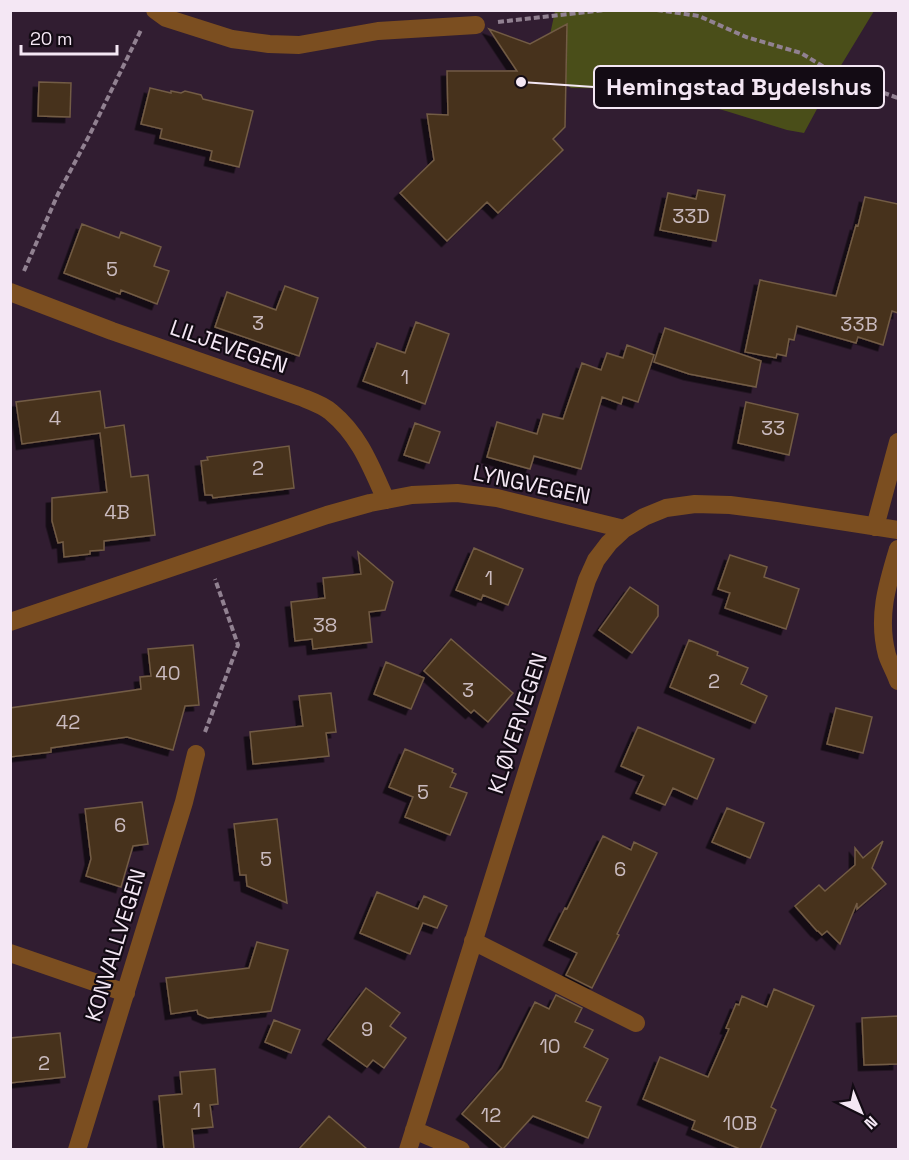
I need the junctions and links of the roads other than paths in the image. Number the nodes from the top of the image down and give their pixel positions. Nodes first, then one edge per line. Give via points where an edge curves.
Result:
1 (150, 16) edge
2 (476, 25) dead end
3 (12, 296) edge
4 (898, 442) edge
5 (386, 500) junction
6 (875, 527) junction
7 (624, 529) junction
8 (898, 530) edge
9 (898, 549) edge
10 (10, 622) edge
11 (898, 681) edge
12 (196, 754) road end
13 (473, 941) junction
14 (10, 953) edge
15 (126, 993) junction
16 (636, 1023) dead end
17 (414, 1130) junction
18 (77, 1149) edge
19 (408, 1149) edge
20 (461, 1149) edge

1 - 2 street via 269,45 299,45 378,31
3 - 5 street, LILJEVEGEN via 301,397 329,411 365,452
4 - 6 street
5 - 7 street, LYNGVEGEN via 457,493 497,498
5 - 10 street, LYNGVEGEN via 327,515
6 - 7 street via 730,505 695,504 666,508
6 - 8 street
7 - 13 street, KLØVERVEGEN via 596,560 587,580
9 - 11 street via 883,606 882,632
12 - 15 street, KONVALLVEGEN
13 - 16 street
13 - 17 street, KLØVERVEGEN
14 - 15 street
15 - 18 street, KONVALLVEGEN
17 - 19 street, KLØVERVEGEN
17 - 20 street

